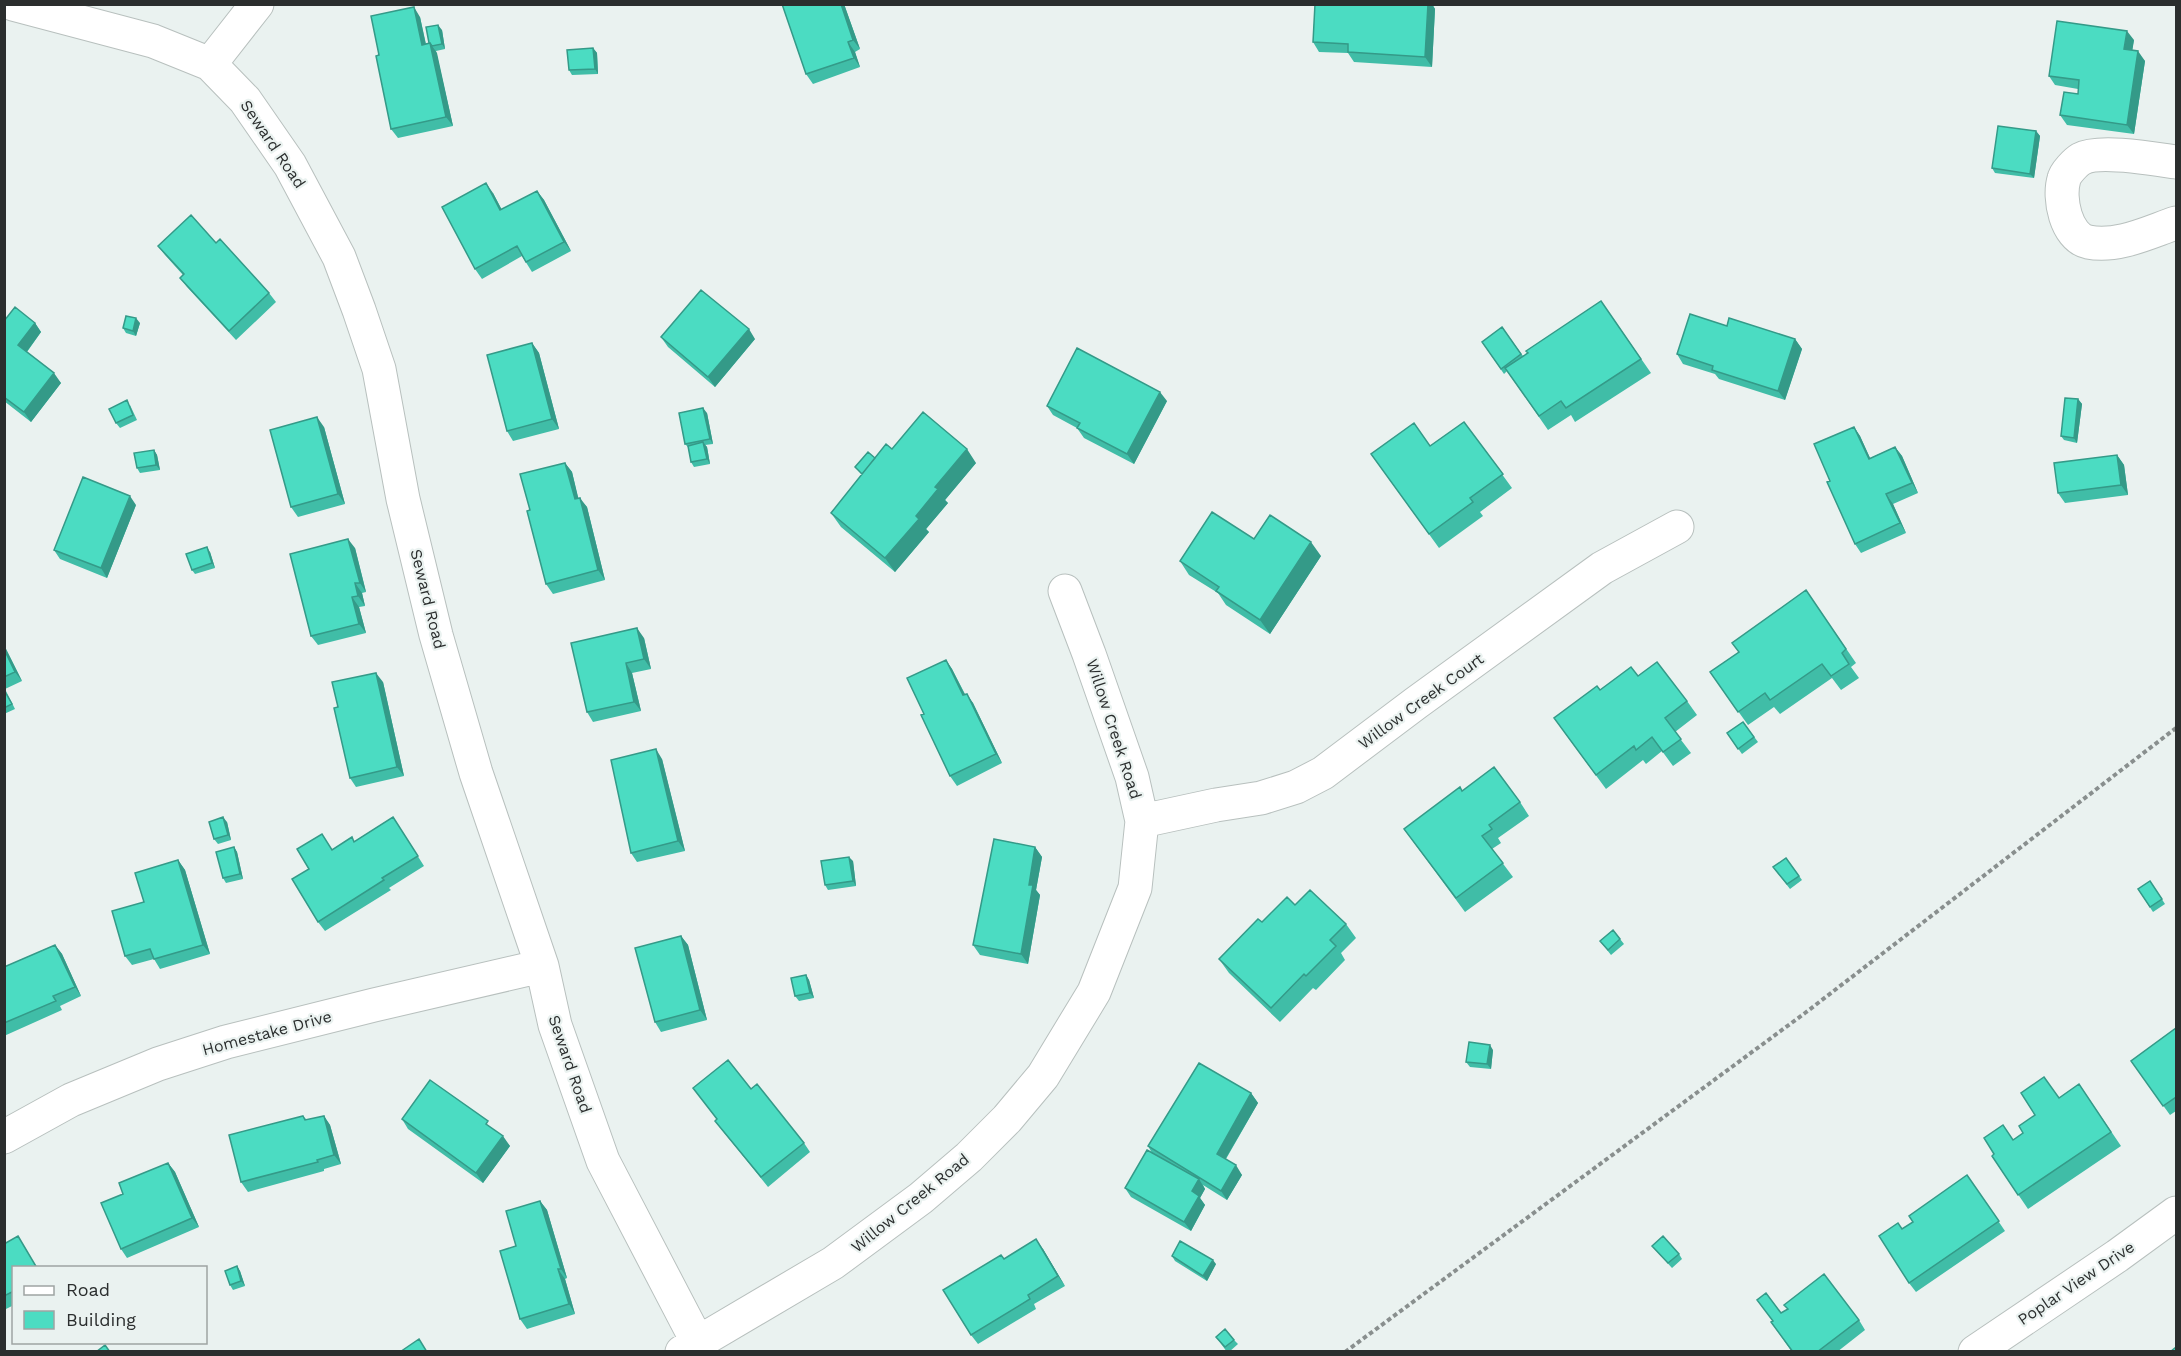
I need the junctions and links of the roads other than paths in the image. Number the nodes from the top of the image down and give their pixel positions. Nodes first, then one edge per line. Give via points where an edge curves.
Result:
1 (14, 4) edge
2 (256, 4) edge
3 (210, 64) junction
4 (2176, 162) edge
5 (2176, 223) edge
6 (1677, 527) dead end
7 (1065, 591) dead end
8 (1142, 821) junction
9 (542, 966) junction
10 (4, 1137) edge
11 (2176, 1213) edge
12 (690, 1347) edge
13 (1975, 1352) edge

1 - 3 street, Seward Road via 153,41
2 - 3 street
3 - 9 street, Seward Road via 245,100 290,165 339,257 360,310 379,369 403,499 436,635 476,773
4 - 5 street via 2099,154 2081,159 2064,177 2061,201 2070,227 2085,241 2112,243
6 - 8 street, Willow Creek Court via 1602,568 1323,773 1296,787 1260,798
7 - 8 street, Willow Creek Road via 1132,777
8 - 12 street, Willow Creek Road via 1135,888 1094,992 1043,1076 1007,1119 921,1198 833,1263
9 - 10 street, Homestake Drive via 180,1056 71,1100
9 - 12 street, Seward Road via 555,1025 603,1161
11 - 13 street, Poplar View Drive

